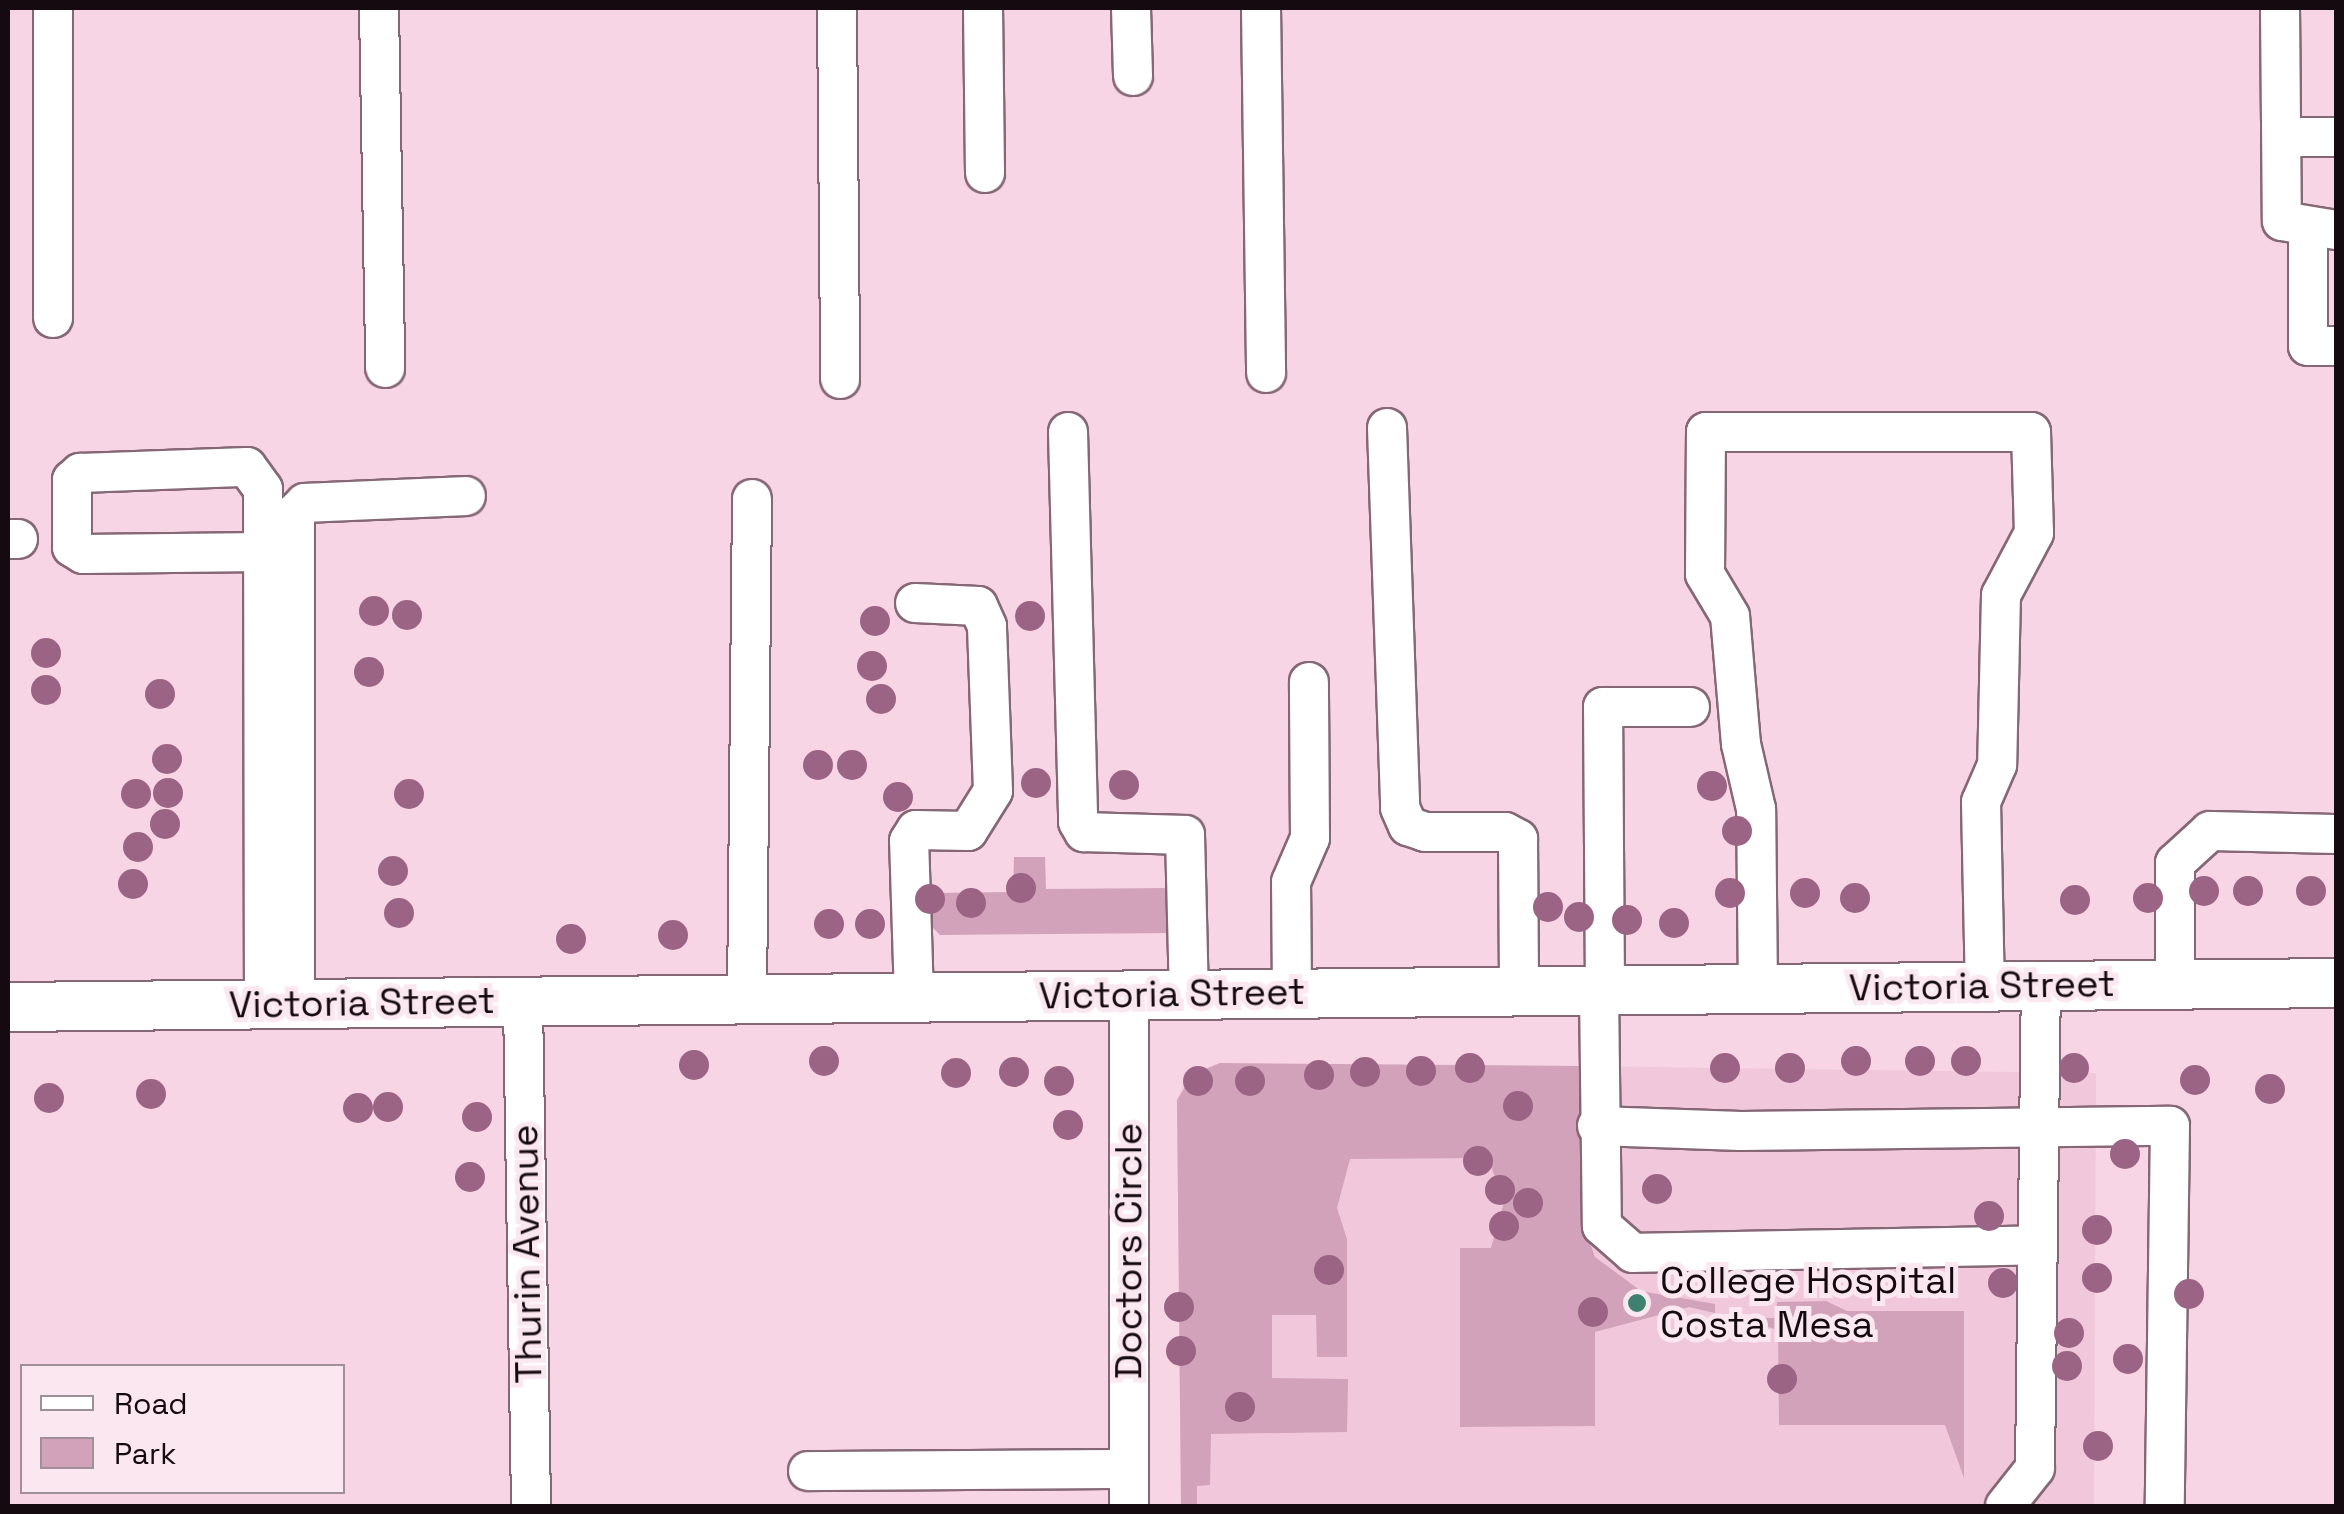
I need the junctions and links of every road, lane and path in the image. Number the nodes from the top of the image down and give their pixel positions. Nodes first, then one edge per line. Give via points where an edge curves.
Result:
1 (52, 8) edge
2 (380, 8) edge
3 (837, 8) edge
4 (982, 8) edge
5 (1131, 8) edge
6 (1260, 8) edge
7 (2280, 8) edge
8 (1133, 76) dead end
9 (2336, 136) edge
10 (2282, 137) junction
11 (985, 173) dead end
12 (2322, 230) edge
13 (53, 318) dead end
14 (2336, 346) edge
15 (385, 368) dead end
16 (1266, 373) dead end
17 (840, 379) dead end
18 (1387, 428) dead end
19 (1068, 432) dead end
20 (466, 496) dead end
21 (752, 500) dead end
22 (263, 552) junction
23 (915, 603) dead end
24 (1309, 682) dead end
25 (1690, 706) dead end
26 (2336, 834) edge
27 (2336, 983) edge
28 (2041, 985) junction
29 (2176, 985) junction
30 (1984, 986) junction
31 (1758, 988) junction
32 (1602, 990) junction
33 (1519, 991) junction
34 (1292, 993) junction
35 (1189, 994) junction
36 (1129, 995) junction
37 (914, 998) junction
38 (747, 999) junction
39 (523, 1001) junction
40 (280, 1004) junction
41 (8, 1007) edge
42 (1598, 1126) junction
43 (2041, 1127) junction
44 (2036, 1245) junction
45 (2036, 1468) junction
46 (808, 1471) dead end
47 (1128, 1488) edge
48 (530, 1506) edge
49 (2005, 1506) edge
50 (2036, 1506) edge
51 (2166, 1506) edge

1 - 13 street
2 - 15 street
3 - 17 street
4 - 11 street
5 - 8 street
6 - 16 street
7 - 10 street
9 - 10 street
10 - 12 street via 2282,221
12 - 14 street via 2308,346
18 - 33 street via 1400,808 1408,826 1425,832 1506,832 1518,839
19 - 35 street via 1078,822 1084,832 1185,835
20 - 40 street via 305,503 296,513
21 - 38 street
22 - 22 street via 83,554 72,547 72,480 80,473 247,467 263,488
22 - 40 street
23 - 37 street via 978,606 987,626 993,791 968,830 916,830 909,842
24 - 34 street via 1310,838 1291,882
25 - 32 street via 1603,707
26 - 29 street via 2210,831 2176,863
27 - 29 main road, Victoria Street
28 - 29 main road, Victoria Street
28 - 30 main road, Victoria Street
28 - 43 street
30 - 31 main road, Victoria Street
30 - 31 street via 1981,802 1997,765 2001,595 2034,533 2030,432 1706,432 1705,574 1730,616 1741,744 1756,809
31 - 32 main road, Victoria Street
32 - 33 main road, Victoria Street
32 - 42 street
33 - 34 main road, Victoria Street
34 - 35 main road, Victoria Street
35 - 36 main road, Victoria Street
36 - 37 main road, Victoria Street
36 - 47 street, Doctors Circle
37 - 38 main road, Victoria Street
38 - 39 main road, Victoria Street
39 - 40 main road, Victoria Street
39 - 48 street, Thurin Avenue
40 - 41 main road, Victoria Street
42 - 43 street
42 - 44 street via 1602,1226 1633,1253
43 - 44 street
43 - 51 street via 2170,1126
44 - 45 street
45 - 49 street
45 - 50 street
46 - 47 street

